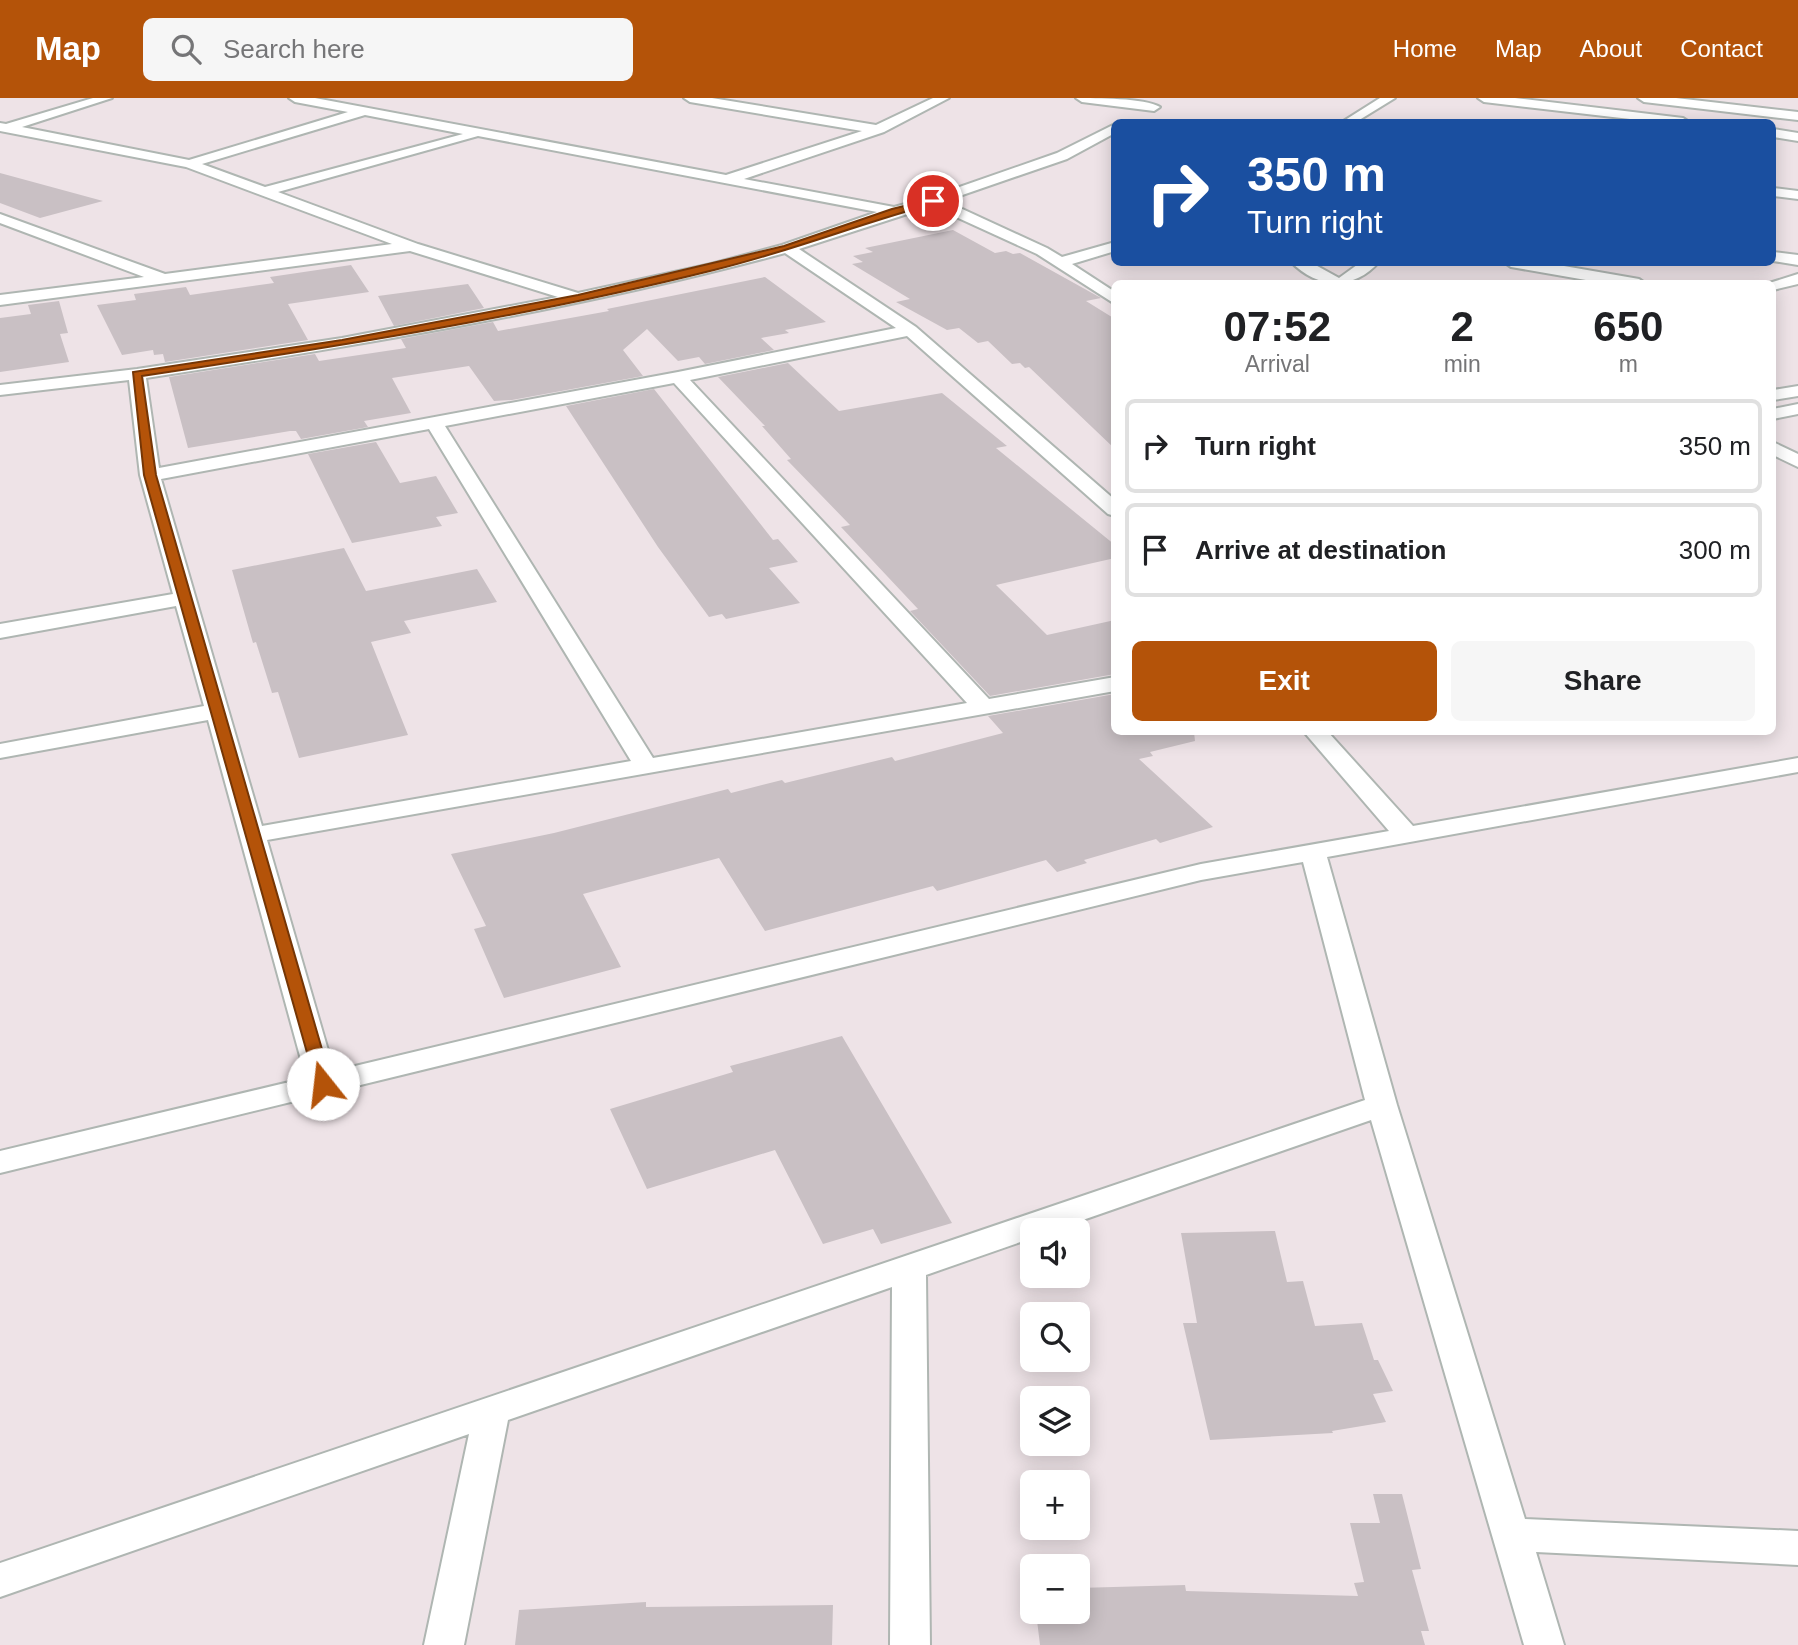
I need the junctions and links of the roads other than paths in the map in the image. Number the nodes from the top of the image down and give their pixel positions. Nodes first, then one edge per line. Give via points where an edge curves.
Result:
1 (106, 98) edge
2 (295, 98) edge
3 (690, 98) edge
4 (943, 98) edge
5 (1082, 98) edge
6 (1169, 98) edge
7 (1389, 98) edge
8 (1484, 98) edge
9 (1644, 98) edge
10 (1154, 107) junction
11 (365, 111) junction
12 (1798, 116) edge
13 (1135, 117) dead end
14 (1353, 119) edge
15 (1659, 119) edge
16 (2, 128) edge
17 (879, 129) junction
18 (1111, 130) edge
19 (478, 133) junction
20 (1776, 134) edge
21 (37, 135) junction
22 (1798, 136) edge
23 (12, 142) dead end
24 (189, 164) junction
25 (729, 180) junction
26 (264, 192) junction
27 (1776, 192) edge
28 (1798, 195) edge
29 (933, 201) junction
30 (895, 211) junction
31 (0, 218) edge
32 (23, 227) junction
33 (0, 230) edge
34 (413, 247) junction
35 (1111, 247) edge
36 (787, 248) junction
37 (1776, 257) edge
38 (1798, 260) edge
39 (1060, 262) junction
40 (1305, 266) edge
41 (1365, 266) edge
42 (1534, 266) edge
43 (163, 278) junction
44 (1798, 279) edge
45 (1332, 280) edge
46 (1345, 280) edge
47 (1616, 280) edge
48 (1776, 284) edge
49 (1111, 296) edge
50 (578, 298) junction
51 (0, 300) edge
52 (910, 330) junction
53 (137, 374) junction
54 (678, 377) junction
55 (0, 390) edge
56 (1798, 391) edge
57 (1776, 395) edge
58 (1798, 410) edge
59 (1776, 414) edge
60 (434, 422) junction
61 (1776, 450) edge
62 (1798, 461) edge
63 (150, 475) junction
64 (1111, 506) edge
65 (185, 598) junction
66 (0, 631) edge
67 (1111, 685) edge
68 (983, 707) junction
69 (217, 711) junction
70 (1319, 735) edge
71 (0, 751) edge
72 (1798, 765) edge
73 (646, 766) junction
74 (252, 835) junction
75 (1407, 835) junction
76 (1313, 852) junction
77 (323, 1084) junction
78 (1382, 1105) junction
79 (0, 1162) edge
80 (909, 1268) junction
81 (492, 1411) junction
82 (1512, 1535) junction
83 (1798, 1548) edge
84 (0, 1580) edge
85 (444, 1645) edge
86 (910, 1645) edge
87 (1544, 1645) edge

1 - 16 street
2 - 11 street
3 - 17 street
4 - 17 street
5 - 10 street
6 - 10 street
7 - 14 street
8 - 15 street
9 - 12 street
10 - 13 street
11 - 19 street
11 - 24 street
16 - 21 street
17 - 25 street
18 - 29 street via 1062,156
19 - 25 street
19 - 26 street
20 - 22 street
21 - 23 street
21 - 24 street
24 - 26 street
25 - 30 street
26 - 34 street
27 - 28 street
29 - 30 street
29 - 39 street
30 - 36 street
31 - 32 street
32 - 33 street
32 - 43 street
34 - 43 street
34 - 50 street
35 - 39 street
36 - 50 street
36 - 52 street
37 - 38 street
39 - 49 street
40 - 45 street
41 - 46 street
42 - 47 street
43 - 51 street
44 - 48 street
50 - 53 street via 342,343
52 - 54 street
52 - 64 street
53 - 55 street
53 - 63 street
54 - 60 street
54 - 68 street
56 - 57 street
58 - 59 street
60 - 63 street
60 - 73 street
61 - 62 street
63 - 65 street
65 - 66 street
65 - 69 street
67 - 68 street
68 - 73 street
69 - 71 street
69 - 74 street
70 - 75 street
72 - 75 street
73 - 74 street
74 - 77 street
75 - 76 street
76 - 77 street via 1188,875
76 - 78 street
77 - 79 street
78 - 80 street
78 - 82 street
80 - 81 street
80 - 86 street
81 - 84 street
81 - 85 street
82 - 83 street
82 - 87 street

